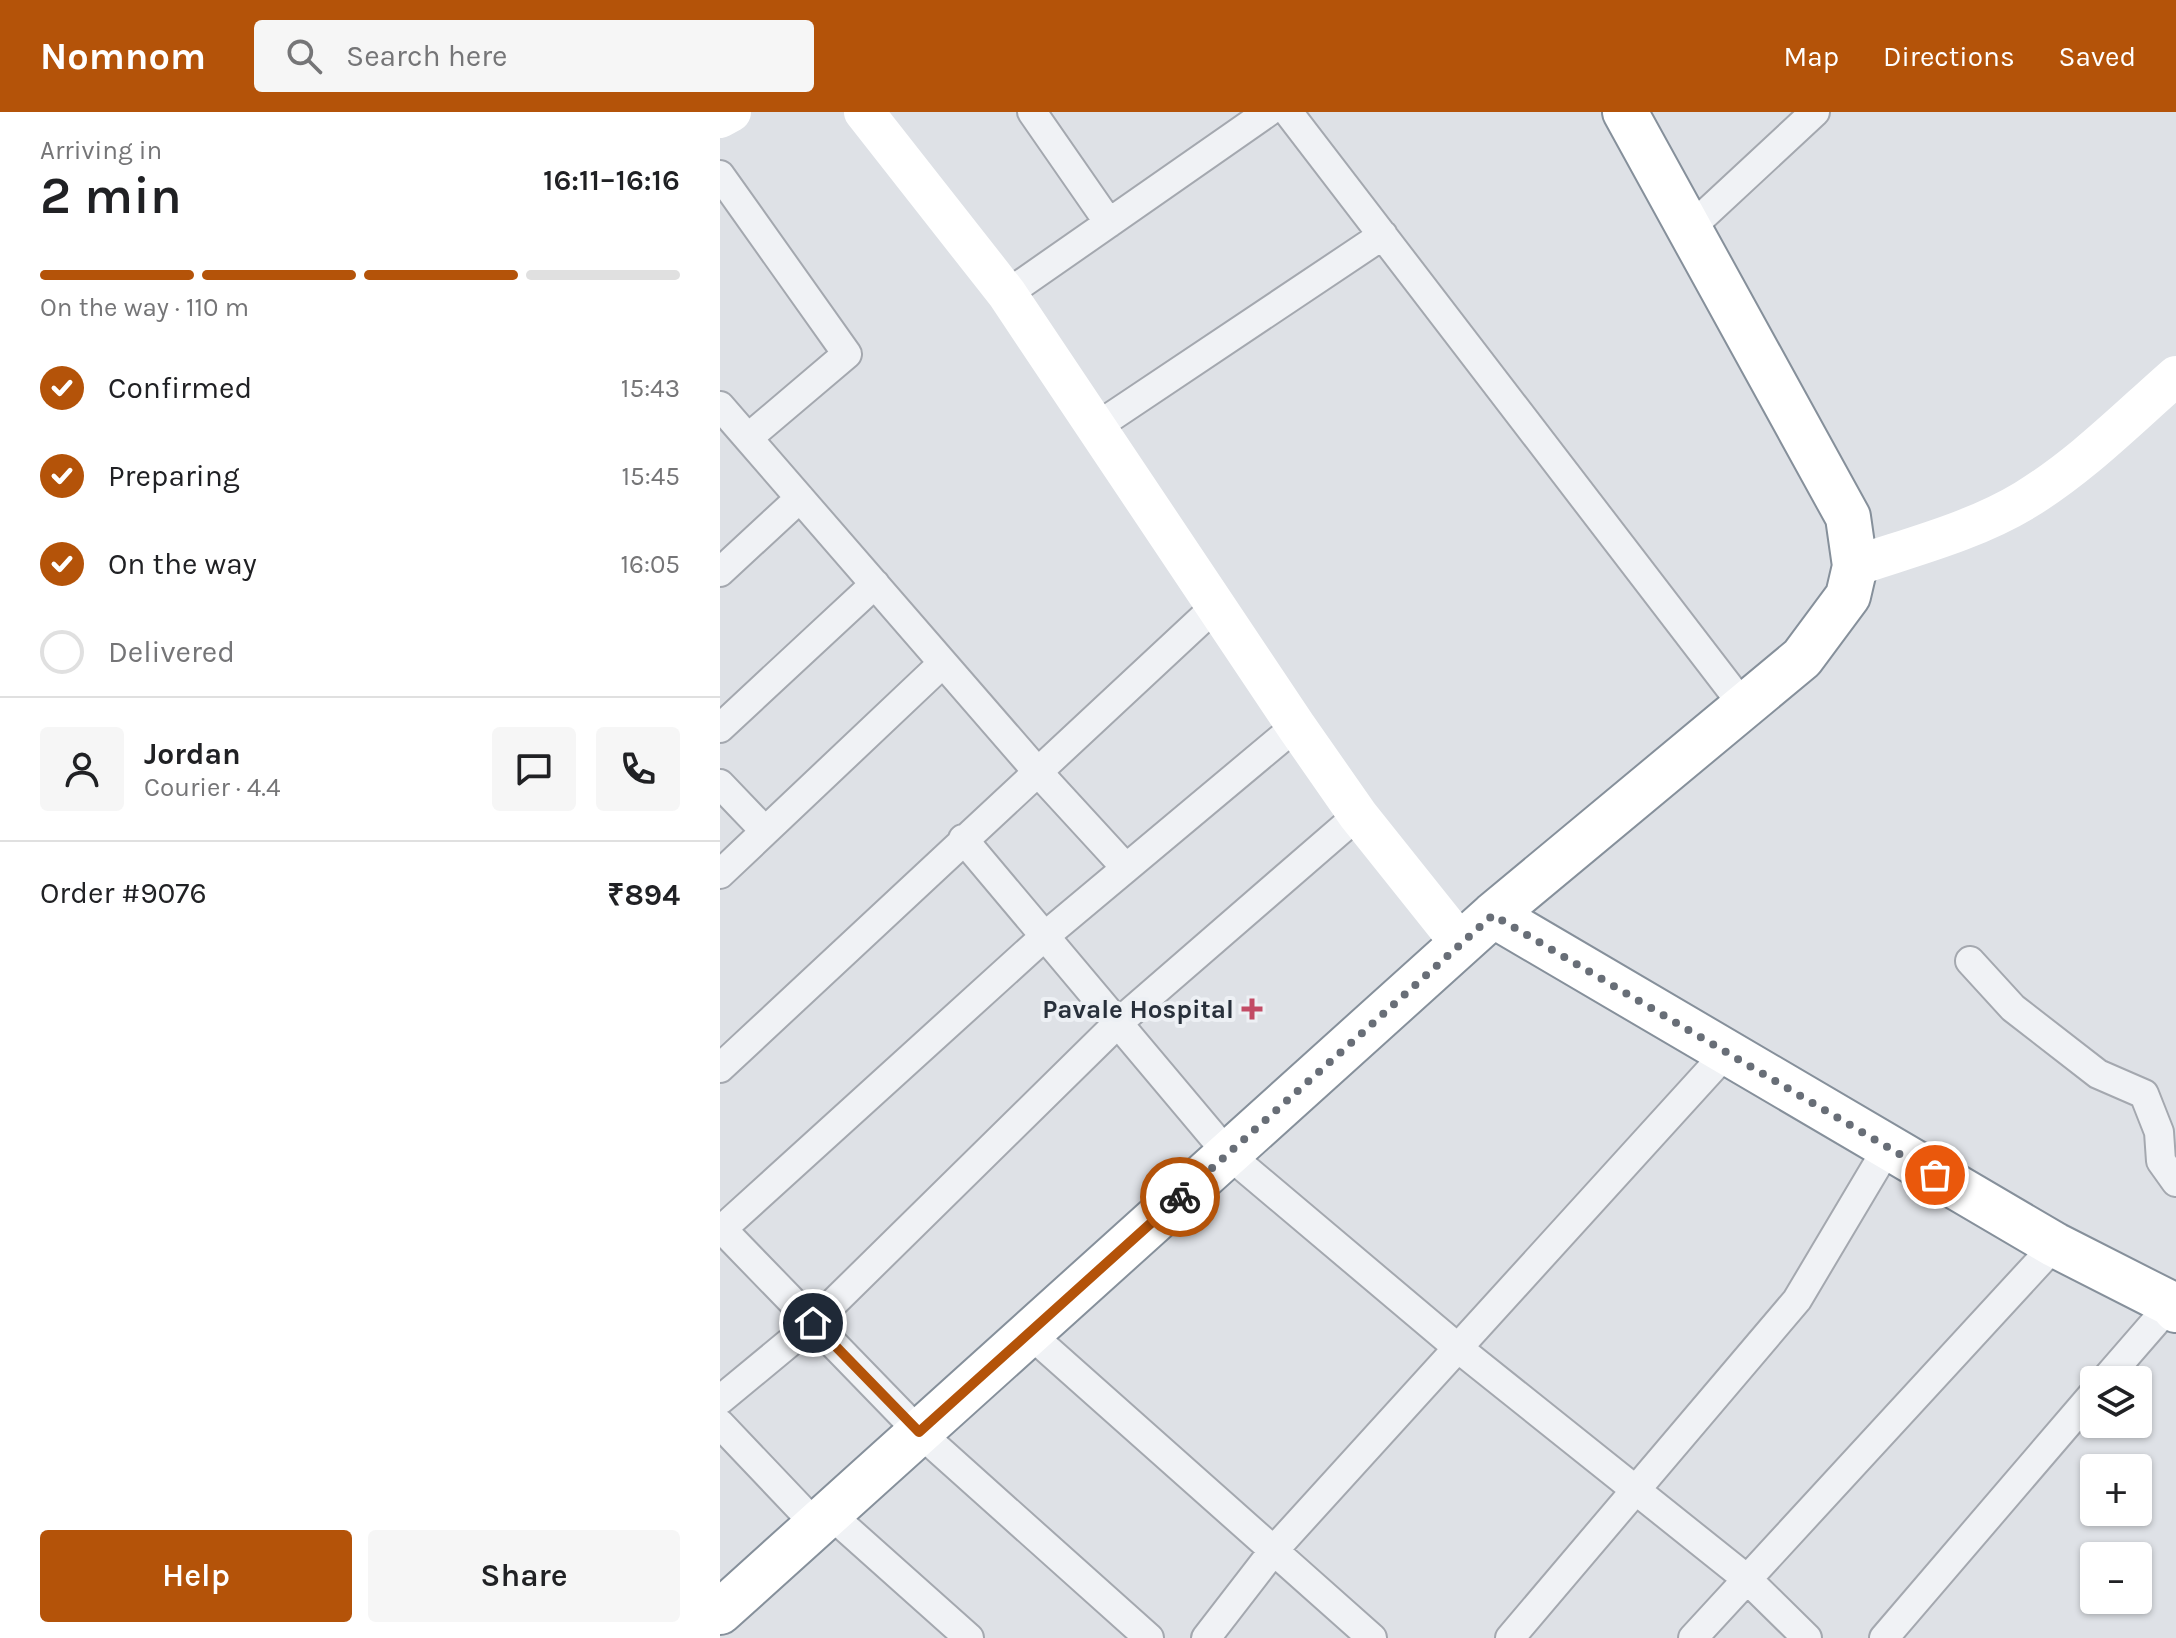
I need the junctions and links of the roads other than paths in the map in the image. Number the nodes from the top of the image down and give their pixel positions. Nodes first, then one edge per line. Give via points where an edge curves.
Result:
1 (731, 112) edge
2 (864, 112) edge
3 (1032, 112) edge
4 (1268, 112) edge
5 (1288, 112) edge
6 (1625, 112) edge
7 (1815, 112) edge
8 (720, 118) edge
9 (720, 175) edge
10 (1109, 223) junction
11 (1688, 230) junction
12 (1383, 235) junction
13 (1007, 294) junction
14 (2176, 376) edge
15 (722, 414) edge
16 (1096, 427) junction
17 (748, 438) junction
18 (800, 498) junction
19 (1855, 566) junction
20 (720, 572) edge
21 (875, 584) junction
22 (1217, 605) junction
23 (943, 663) junction
24 (1743, 705) junction
25 (1296, 726) junction
26 (720, 728) edge
27 (1036, 770) junction
28 (720, 784) edge
29 (1358, 815) junction
30 (765, 831) junction
31 (963, 839) junction
32 (1126, 868) junction
33 (720, 874) edge
34 (1493, 915) junction
35 (1045, 936) junction
36 (1461, 944) junction
37 (1970, 961) dead end
38 (1118, 1023) junction
39 (1727, 1052) junction
40 (720, 1068) edge
41 (1888, 1147) junction
42 (1228, 1154) junction
43 (2176, 1182) edge
44 (721, 1229) edge
45 (2055, 1245) junction
46 (2174, 1304) edge
47 (813, 1323) junction
48 (1029, 1333) junction
49 (1458, 1348) junction
50 (2118, 1366) edge
51 (720, 1400) edge
52 (2080, 1409) edge
53 (720, 1424) edge
54 (919, 1432) junction
55 (1637, 1489) junction
56 (823, 1519) junction
57 (1274, 1550) junction
58 (1747, 1579) junction
59 (720, 1612) edge
60 (969, 1638) edge
61 (1149, 1638) edge
62 (1206, 1638) edge
63 (1372, 1638) edge
64 (1510, 1638) edge
65 (1693, 1638) edge
66 (1807, 1638) edge
67 (1884, 1638) edge

1 - 8 street
2 - 13 street
3 - 10 street
4 - 10 street
5 - 12 street
6 - 11 highway
7 - 11 street
9 - 17 street via 847,354
10 - 13 street
11 - 19 highway via 1848,517
12 - 16 street
12 - 24 street
13 - 16 street
14 - 19 street via 2024,501
15 - 17 street
16 - 22 street
17 - 18 street
18 - 20 street
18 - 21 street
19 - 24 highway via 1848,596 1802,658
21 - 23 street
21 - 26 street
22 - 25 street
22 - 27 street
23 - 27 street
23 - 30 street
24 - 34 highway
25 - 29 street
25 - 32 street
27 - 31 street
27 - 32 street
28 - 30 street
29 - 36 street
29 - 38 street
30 - 33 street
31 - 35 street
31 - 40 street
32 - 35 street
34 - 36 highway
34 - 39 highway
35 - 38 street
35 - 44 street
36 - 42 highway
37 - 43 street via 2013,1008 2098,1074 2144,1094 2159,1132 2161,1161
38 - 42 street
38 - 47 street
39 - 41 highway
39 - 49 street
41 - 45 highway
41 - 55 street via 1797,1300
42 - 48 highway
42 - 49 street
44 - 47 street
45 - 46 highway
45 - 58 street
46 - 50 street
47 - 51 street
47 - 54 street
48 - 54 highway
48 - 57 street
49 - 55 street
49 - 57 street
52 - 67 street
53 - 56 street
54 - 56 highway
54 - 61 street
55 - 58 street
55 - 64 street
56 - 59 highway
56 - 60 street
57 - 62 street
57 - 63 street
58 - 65 street
58 - 66 street

